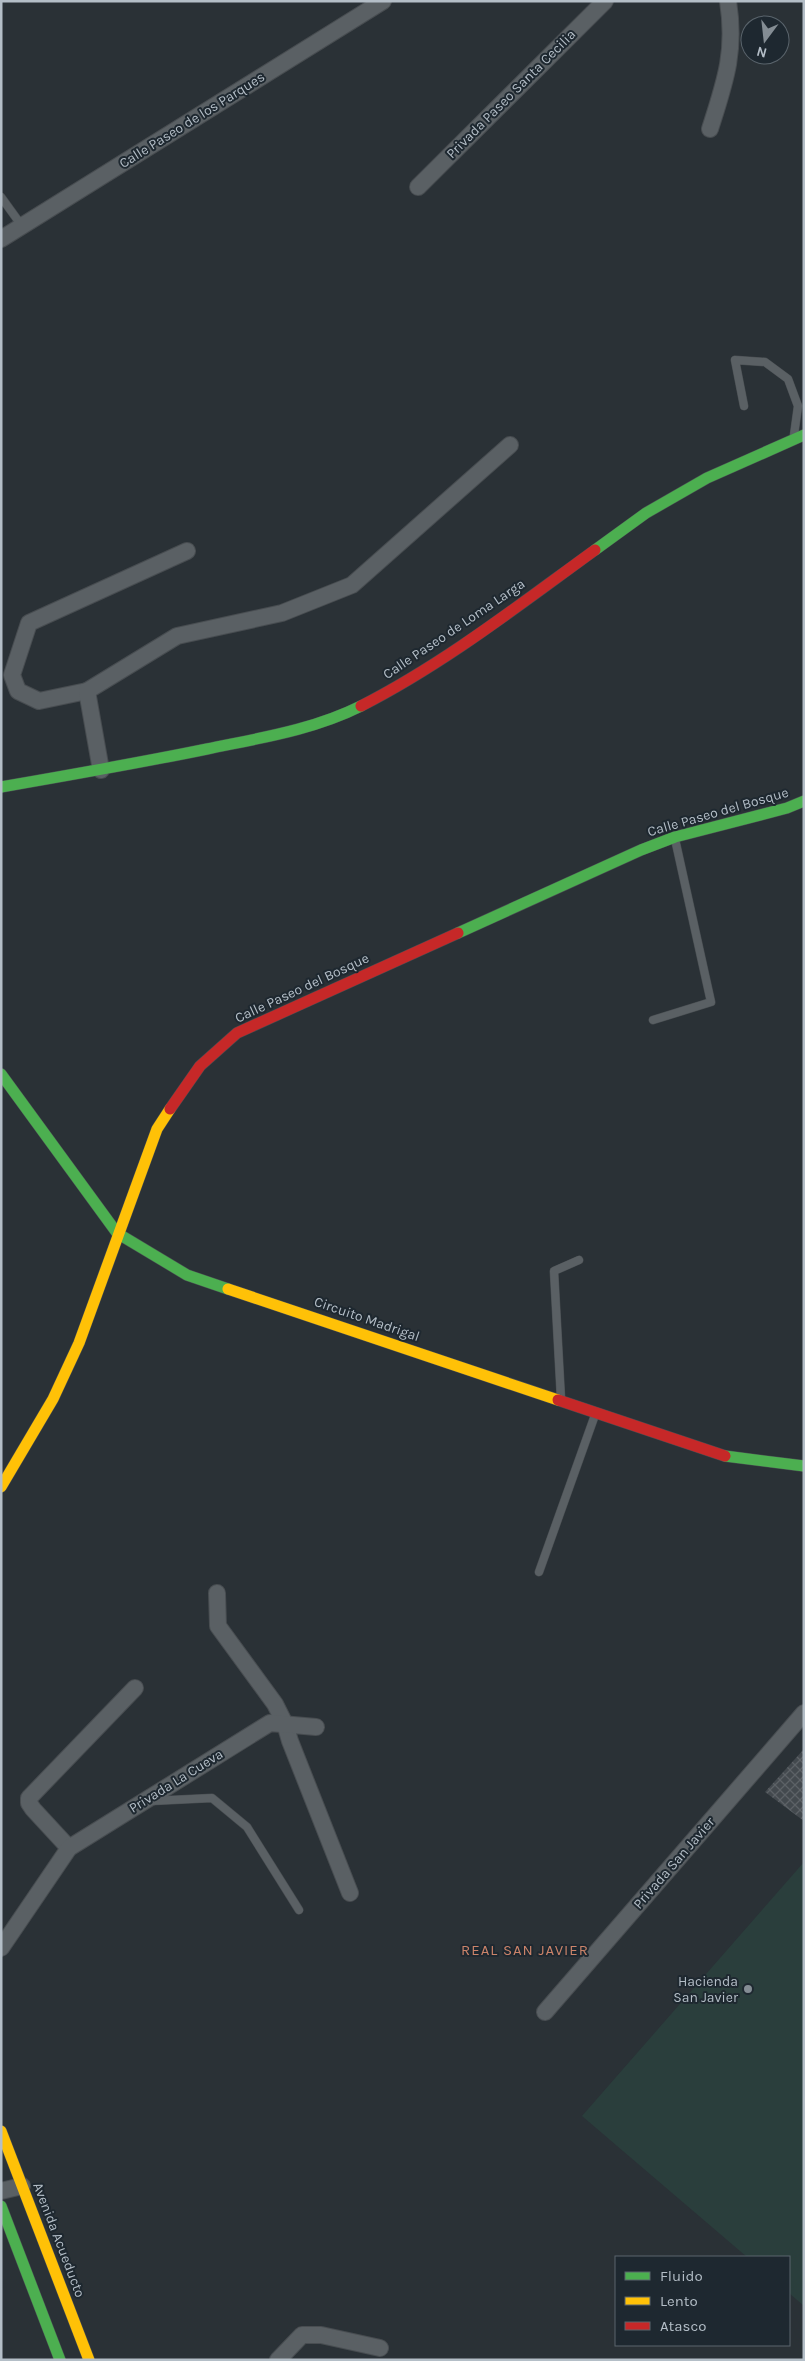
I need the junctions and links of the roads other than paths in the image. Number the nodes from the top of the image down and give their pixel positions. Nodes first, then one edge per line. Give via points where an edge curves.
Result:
1 (384, 1) edge
2 (604, 1) edge
3 (728, 1) edge
4 (710, 130) dead end
5 (418, 187) dead end
6 (1, 198) edge
7 (22, 226) junction
8 (1, 239) edge
9 (744, 406) dead end
10 (798, 438) edge
11 (510, 445) dead end
12 (187, 551) dead end
13 (87, 691) junction
14 (101, 770) junction
15 (1, 787) edge
16 (804, 801) edge
17 (675, 837) junction
18 (653, 1020) dead end
19 (1, 1074) edge
20 (118, 1233) junction
21 (579, 1260) dead end
22 (562, 1401) junction
23 (596, 1413) junction
24 (804, 1466) edge
25 (1, 1487) edge
26 (539, 1572) dead end
27 (216, 1593) dead end
28 (135, 1688) dead end
29 (804, 1713) edge
30 (285, 1724) junction
31 (316, 1727) dead end
32 (142, 1802) junction
33 (69, 1848) junction
34 (350, 1893) dead end
35 (299, 1910) dead end
36 (1, 1948) edge
37 (545, 2012) dead end
38 (1, 2131) edge
39 (22, 2186) junction
40 (1, 2192) edge
41 (30, 2205) junction
42 (2, 2210) edge
43 (1, 2235) edge
44 (16, 2242) junction
45 (380, 2348) dead end
46 (59, 2359) edge
47 (89, 2360) edge
48 (278, 2360) edge

1 - 7 street, Calle Paseo de los Parques
2 - 5 street, Privada Paseo Santa Cecilia
3 - 4 street via 731,55
6 - 7 lane
7 - 8 street, Calle Paseo de los Parques
9 - 10 lane via 736,360 765,362 788,379 798,406
10 - 14 street, Calle Paseo de Loma Larga via 707,478 646,513 400,686 344,714 292,732
11 - 13 street via 352,585 282,613 177,636
12 - 13 street via 29,623 12,675 18,691 39,700
13 - 14 street
14 - 15 street, Calle Paseo de Loma Larga
16 - 17 street, Calle Paseo del Bosque
17 - 18 lane via 711,1002
17 - 20 street, Calle Paseo del Bosque via 237,1033 200,1066 157,1129
19 - 20 street, Circuito Madrigal
20 - 22 street, Circuito Madrigal via 187,1274
20 - 25 street, Calle Paseo del Bosque via 75,1351 53,1399
21 - 22 lane via 554,1271
22 - 23 street, Circuito Madrigal
23 - 24 street, Circuito Madrigal via 730,1458
23 - 26 lane
27 - 30 street via 218,1626 275,1704
28 - 33 street via 29,1798 33,1810
29 - 37 street, Privada San Javier
30 - 31 street, Privada La Cueva
30 - 32 street, Privada La Cueva via 270,1723
30 - 34 street
32 - 33 street, Privada La Cueva
32 - 35 lane via 212,1798 247,1827
33 - 36 street, Privada La Cueva
38 - 39 street, Avenida Acueducto
39 - 40 street
39 - 41 street, Avenida Acueducto
41 - 42 street
41 - 47 street, Avenida Acueducto
42 - 44 street
43 - 44 street
44 - 46 street
45 - 48 street via 322,2335 302,2335

